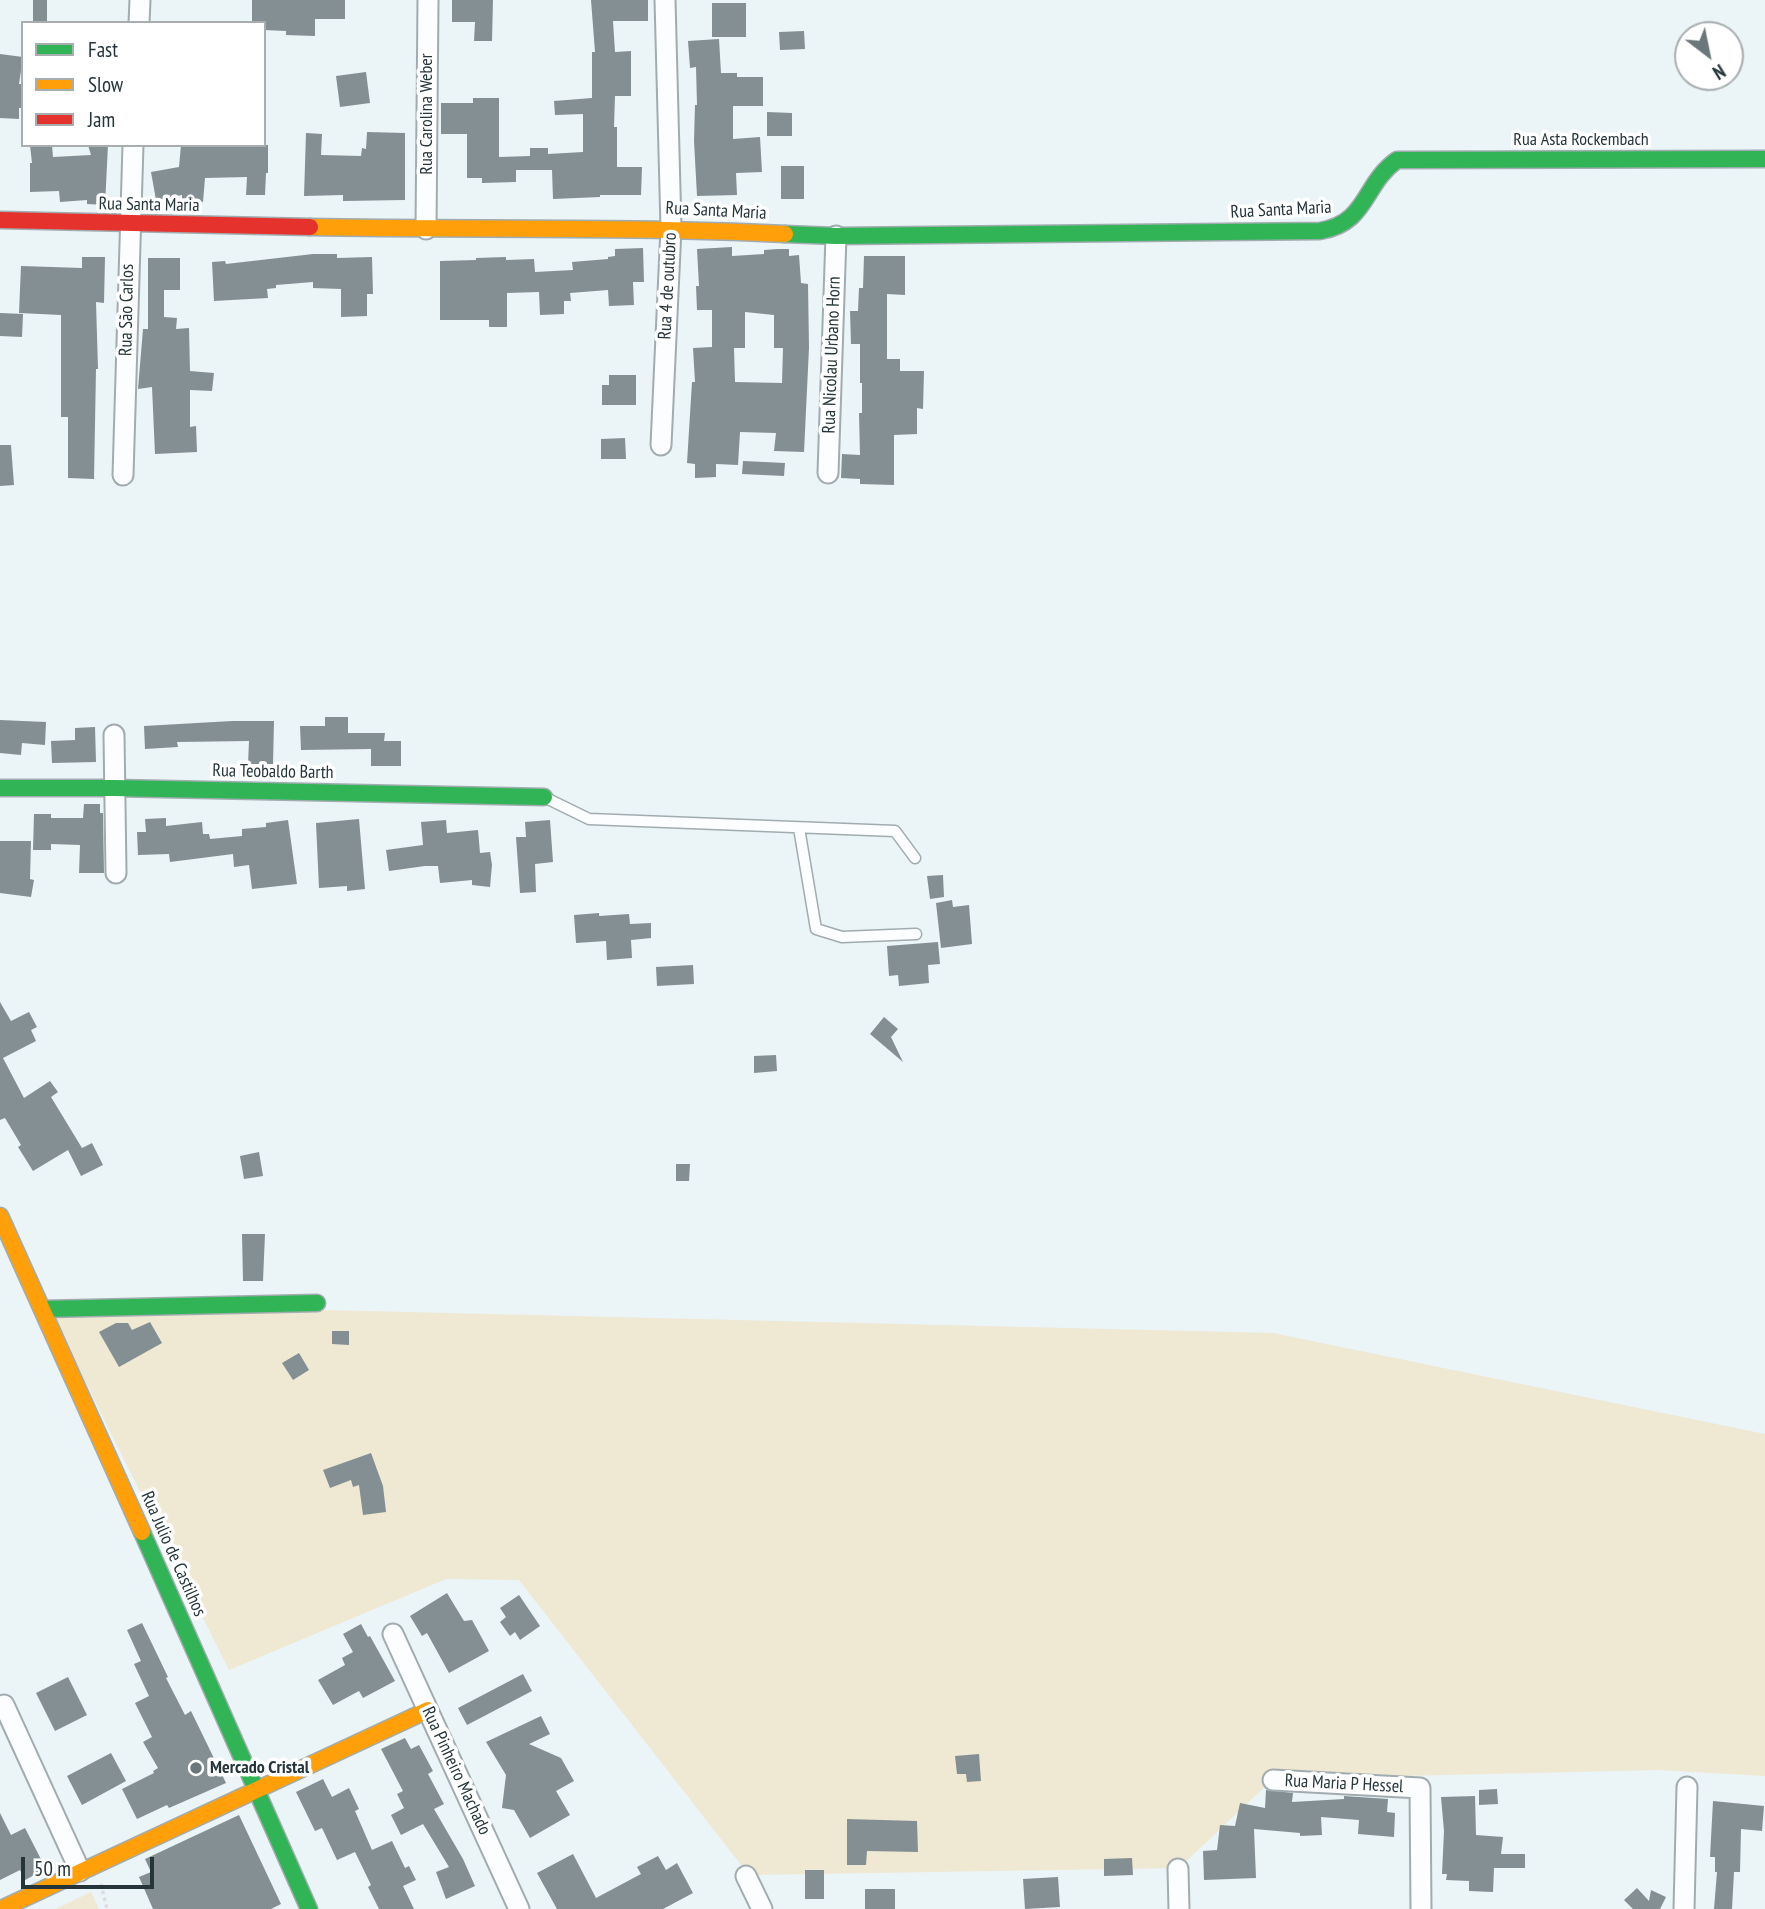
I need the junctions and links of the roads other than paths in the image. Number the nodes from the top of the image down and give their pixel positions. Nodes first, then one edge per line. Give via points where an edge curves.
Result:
1 (140, 0) edge
2 (428, 0) edge
3 (665, 0) edge
4 (139, 21) edge
5 (133, 147) edge
6 (1765, 159) edge
7 (1398, 160) joint
8 (0, 220) edge
9 (129, 224) junction
10 (671, 228) junction
11 (426, 229) junction
12 (836, 236) junction
13 (661, 445) dead end
14 (828, 473) dead end
15 (124, 475) dead end
16 (114, 735) dead end
17 (0, 788) edge
18 (114, 788) junction
19 (544, 797) joint
20 (799, 828) junction
21 (915, 858) dead end
22 (116, 873) dead end
23 (916, 934) dead end
24 (0, 1216) edge
25 (317, 1303) dead end
26 (43, 1308) junction
27 (393, 1634) dead end
28 (4, 1704) dead end
29 (428, 1710) junction
30 (1273, 1780) dead end
31 (1687, 1787) dead end
32 (256, 1788) junction
33 (1178, 1869) dead end
34 (80, 1871) junction
35 (746, 1876) dead end
36 (1, 1909) edge
37 (309, 1909) edge
38 (519, 1909) edge
39 (762, 1909) edge
40 (1179, 1909) edge
41 (1421, 1909) edge
42 (1684, 1909) edge

1 - 4 street
2 - 11 street, Rua Carolina Weber
3 - 10 street, Rua 4 de outubro
5 - 9 street, Rua São Carlos
6 - 7 street, Rua Asta Rockembach
7 - 12 street, Rua Santa Maria via 1386,166 1358,211 1340,227 1320,231
8 - 9 street, Rua Santa Maria
9 - 11 street, Rua Santa Maria
9 - 15 street, Rua São Carlos
10 - 11 street, Rua Santa Maria
10 - 12 street, Rua Santa Maria
10 - 13 street, Rua 4 de outubro
12 - 14 street, Rua Nicolau Urbano Horn
16 - 18 street
17 - 18 street, Rua Teobaldo Barth
18 - 19 street, Rua Teobaldo Barth
18 - 22 street
19 - 20 lane via 589,819
20 - 21 lane via 895,831
20 - 23 lane via 817,929 842,937
24 - 26 street, Rua Julio de Castilhos
25 - 26 street
26 - 32 street, Rua Julio de Castilhos
27 - 29 street, Rua Pinheiro Machado
28 - 34 street
29 - 32 street
29 - 38 street, Rua Pinheiro Machado
30 - 41 street, Rua Maria P Hessel via 1420,1788
31 - 42 street
32 - 34 street
32 - 37 street, Rua Julio de Castilhos
33 - 40 street
34 - 36 street
35 - 39 street

